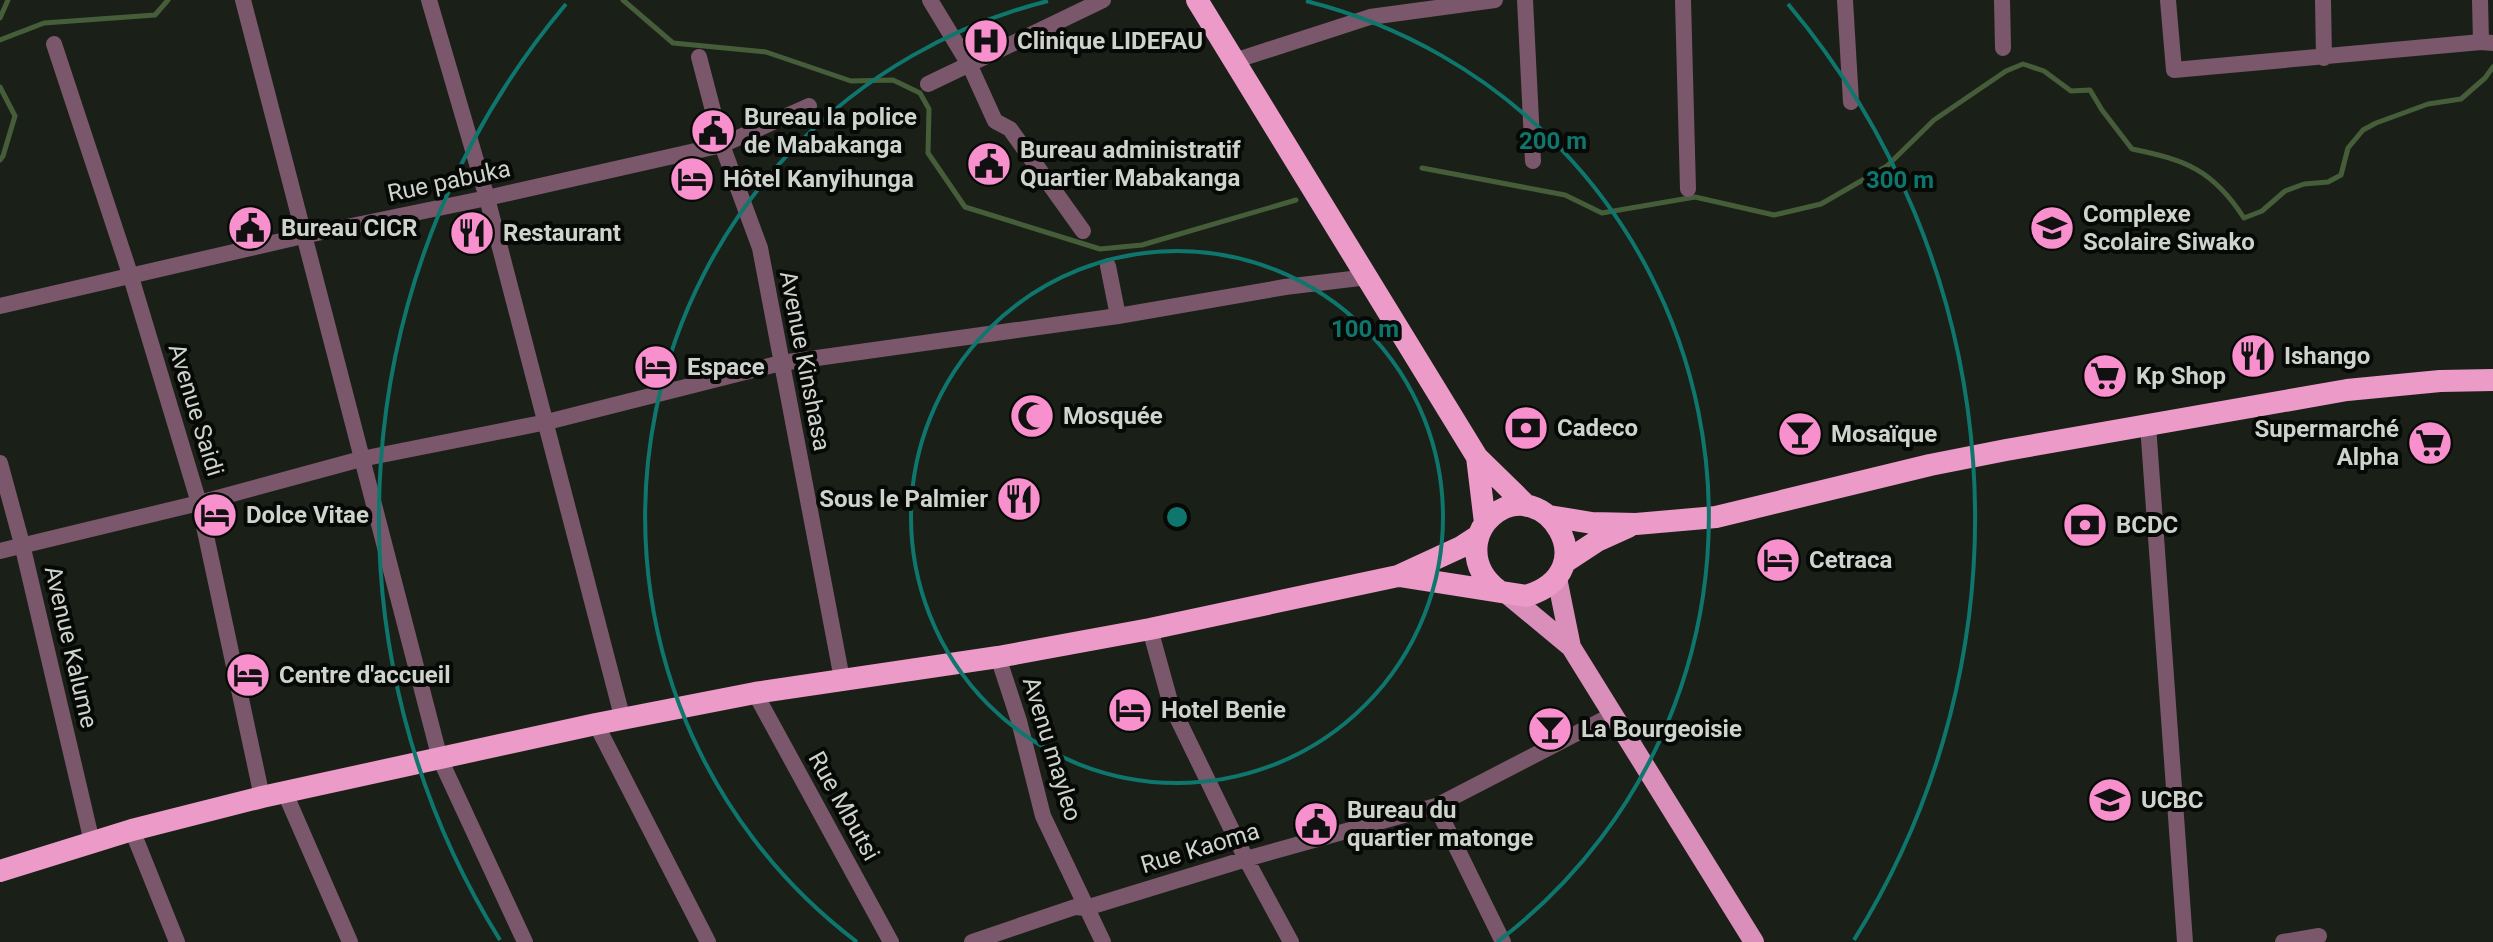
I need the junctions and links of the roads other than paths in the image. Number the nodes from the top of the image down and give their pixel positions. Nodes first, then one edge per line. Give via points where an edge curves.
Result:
1 (243, 0) edge
2 (429, 0) edge
3 (930, 0) edge
4 (1103, 0) edge
5 (1197, 0) edge
6 (1495, 0) edge
7 (1525, 0) edge
8 (1683, 0) edge
9 (1845, 0) edge
10 (2002, 0) edge
11 (2168, 0) edge
12 (2323, 0) edge
13 (2480, 0) edge
14 (1370, 8) edge
15 (2487, 42) edge
16 (54, 44) dead end
17 (2003, 48) dead end
18 (699, 57) dead end
19 (2324, 58) junction
20 (1234, 61) junction
21 (970, 66) junction
22 (928, 84) dead end
23 (1851, 102) dead end
24 (809, 106) dead end
25 (722, 145) junction
26 (1533, 161) dead end
27 (1688, 189) dead end
28 (487, 198) junction
29 (1083, 231) dead end
30 (303, 236) junction
31 (1108, 266) dead end
32 (131, 277) junction
33 (1368, 277) junction
34 (0, 306) edge
35 (1118, 316) junction
36 (781, 363) junction
37 (2493, 380) edge
38 (547, 422) junction
39 (2148, 425) junction
40 (1477, 457) junction
41 (361, 459) junction
42 (0, 463) edge
43 (199, 503) junction
44 (1527, 506) junction
45 (1549, 516) junction
46 (1636, 524) junction
47 (1481, 530) junction
48 (22, 544) junction
49 (0, 551) edge
50 (1561, 570) junction
51 (1398, 576) junction
52 (1502, 592) junction
53 (1150, 629) junction
54 (1571, 647) junction
55 (998, 657) junction
56 (842, 679) junction
57 (755, 693) junction
58 (1614, 714) junction
59 (623, 720) junction
60 (596, 724) junction
61 (440, 759) junction
62 (285, 793) junction
63 (262, 797) junction
64 (1436, 806) junction
65 (132, 830) junction
66 (92, 842) junction
67 (1246, 859) junction
68 (0, 871) edge
69 (1086, 908) junction
70 (2319, 936) dead end
71 (177, 942) edge
72 (350, 942) edge
73 (523, 942) edge
74 (708, 942) edge
75 (891, 942) edge
76 (972, 942) edge
77 (1103, 942) edge
78 (1291, 942) edge
79 (1503, 942) edge
80 (1754, 942) edge
81 (2185, 942) edge
82 (2283, 942) edge

1 - 30 street
2 - 28 street
3 - 21 street
4 - 21 street
5 - 20 highway
6 - 14 street
7 - 26 street
8 - 27 street
9 - 23 street
10 - 17 street
11 - 19 street via 2174,70
12 - 19 street
13 - 15 street
14 - 20 street
15 - 19 street
16 - 32 street, Avenue Saidi
18 - 25 street, Avenue Kinshasa
20 - 33 highway
21 - 22 street
21 - 29 street via 995,121 1010,129
24 - 25 street, Rue pabuka
25 - 28 street, Rue pabuka
25 - 36 street, Avenue Kinshasa via 760,248
28 - 30 street, Rue pabuka
28 - 38 street
30 - 32 street, Rue pabuka
30 - 41 street
31 - 35 street
32 - 34 street, Rue pabuka
32 - 43 street, Avenue Saidi
33 - 35 street
33 - 40 highway
35 - 36 street
36 - 38 street
36 - 56 street, Avenue Kinshasa
37 - 39 highway via 2347,390
38 - 41 street
38 - 59 street
39 - 46 highway via 1930,465 1716,517
39 - 81 street
40 - 44 highway
40 - 47 highway
41 - 43 street
41 - 61 street
42 - 48 street, Avenue Kalume
43 - 48 street
43 - 63 street, Avenue Saidi
44 - 45 highway
44 - 47 highway via 1496,512
45 - 46 highway
45 - 50 highway via 1565,544
46 - 50 highway via 1597,541
47 - 51 highway via 1461,547
47 - 52 highway via 1475,553 1480,569
48 - 49 street
48 - 66 street, Avenue Kalume
50 - 52 highway via 1543,590 1526,596
50 - 54 main road
51 - 52 highway
51 - 53 highway
52 - 54 main road
53 - 55 highway
53 - 67 street via 1171,705
54 - 58 main road
55 - 56 highway
55 - 69 street, Avenu mayleo via 1043,816
56 - 57 highway
57 - 59 highway
57 - 75 street, Rue Mbutsi
58 - 64 street, Rue Kaoma
58 - 80 main road
59 - 60 highway
60 - 61 highway
60 - 74 street
61 - 62 highway
61 - 73 street
62 - 63 highway
62 - 72 street
63 - 65 highway
64 - 67 street, Rue Kaoma
64 - 79 street
65 - 66 highway
65 - 71 street
66 - 68 highway
67 - 69 street, Rue Kaoma
67 - 78 street
69 - 76 street, Rue Kaoma via 1075,907
69 - 77 street, Avenu mayleo
70 - 82 street

